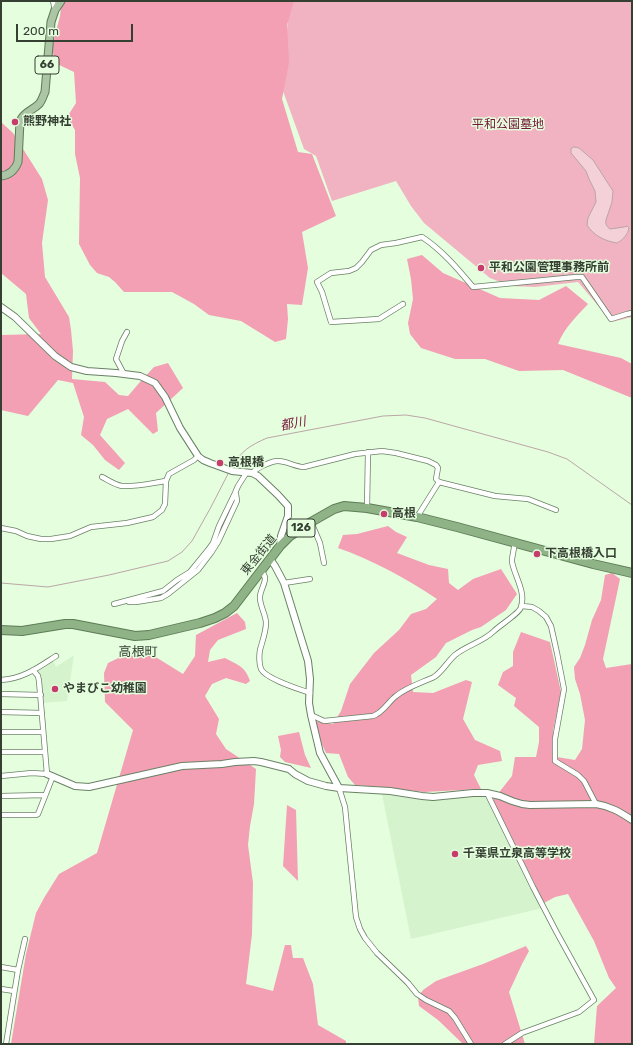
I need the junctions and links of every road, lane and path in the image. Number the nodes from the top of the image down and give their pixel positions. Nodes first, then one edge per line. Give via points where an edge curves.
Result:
1 (53, 1) edge
2 (61, 1) edge
3 (54, 10) junction
4 (1, 176) edge
5 (403, 304) dead end
6 (1, 307) edge
7 (632, 314) edge
8 (127, 332) dead end
9 (124, 374) junction
10 (368, 452) junction
11 (198, 456) junction
12 (250, 473) junction
13 (102, 477) dead end
14 (166, 481) junction
15 (439, 482) junction
16 (367, 508) junction
17 (556, 510) dead end
18 (417, 517) junction
19 (311, 522) junction
20 (1, 528) edge
21 (515, 542) junction
22 (280, 546) junction
23 (270, 559) junction
24 (324, 563) dead end
25 (261, 571) junction
26 (631, 575) edge
27 (310, 579) dead end
28 (284, 583) junction
29 (114, 604) dead end
30 (522, 606) junction
31 (1, 630) edge
32 (56, 656) dead end
33 (33, 670) junction
34 (1, 680) edge
35 (310, 693) junction
36 (1, 694) edge
37 (41, 696) junction
38 (1, 712) edge
39 (42, 713) junction
40 (311, 715) junction
41 (1, 732) edge
42 (44, 732) junction
43 (1, 752) edge
44 (45, 752) junction
45 (50, 775) junction
46 (1, 776) edge
47 (339, 788) junction
48 (487, 793) junction
49 (45, 795) junction
50 (1, 796) edge
51 (596, 804) junction
52 (1, 816) edge
53 (632, 820) edge
54 (25, 939) dead end
55 (1, 968) edge
56 (18, 970) junction
57 (1, 989) edge
58 (14, 991) junction
59 (6, 1044) edge
60 (471, 1044) edge
61 (505, 1044) edge

1 - 3 street
2 - 3 main road, 66
3 - 4 main road, 66 via 45,92 39,104 20,121 18,162 10,174
5 - 7 street via 380,319 331,322 317,282 331,274 356,268 371,250 382,245 422,237 433,244 474,287 582,277 611,318
6 - 9 street via 15,317 55,356 71,367
8 - 9 street via 116,359
9 - 11 street via 140,376 155,383
10 - 12 street via 304,467 278,461
10 - 15 street via 396,453 428,461 438,468 436,479
10 - 16 street
11 - 12 street via 232,471
11 - 14 street via 169,474
12 - 22 street via 258,476 288,506
12 - 29 street via 238,486 237,501 218,542 198,570 161,598
13 - 14 street via 121,486
14 - 20 street via 165,504 153,517 91,527 70,536 50,539 27,536
15 - 17 street via 495,496 528,499
15 - 18 street
16 - 18 highway, 東金街道 / 126
16 - 19 highway, 東金街道 / 126 via 344,506
18 - 21 highway, 東金街道 / 126
19 - 22 highway, 東金街道 / 126
19 - 24 street via 320,543
21 - 26 highway, 東金街道 / 126
21 - 30 street via 512,560
22 - 23 highway, 東金街道 / 126
23 - 25 highway, 東金街道 / 126
23 - 28 street
25 - 31 highway, 東金街道 / 126 via 234,606 225,613 200,623 149,635 135,636 73,624 22,631
25 - 35 street via 266,578 260,597 266,624 259,652 260,668 277,680
27 - 28 street
28 - 35 street via 308,661
30 - 40 street via 491,634 460,651 435,676 396,696 378,714 324,721
30 - 51 street via 532,607 546,617 551,626 557,653 564,689 555,740 555,761 584,781
32 - 33 street
33 - 34 street via 20,677
33 - 37 street via 38,676
35 - 40 street
36 - 37 street
37 - 39 street
38 - 39 street
39 - 42 street
40 - 47 street via 320,753
41 - 42 street
42 - 44 street
43 - 44 street
44 - 45 street
45 - 46 street via 32,773
45 - 47 street via 75,786 89,787 182,766 254,761 289,769 308,781
45 - 49 street
47 - 48 street via 433,797
47 - 60 street via 345,807 356,917 365,938 417,994 449,1011
48 - 51 street via 530,805
48 - 61 street via 536,894 594,1000 579,1012 522,1033
49 - 50 street
49 - 52 street via 40,811 36,815
51 - 53 street via 620,811
54 - 56 street
55 - 56 street
56 - 58 street
57 - 58 street
58 - 59 street

